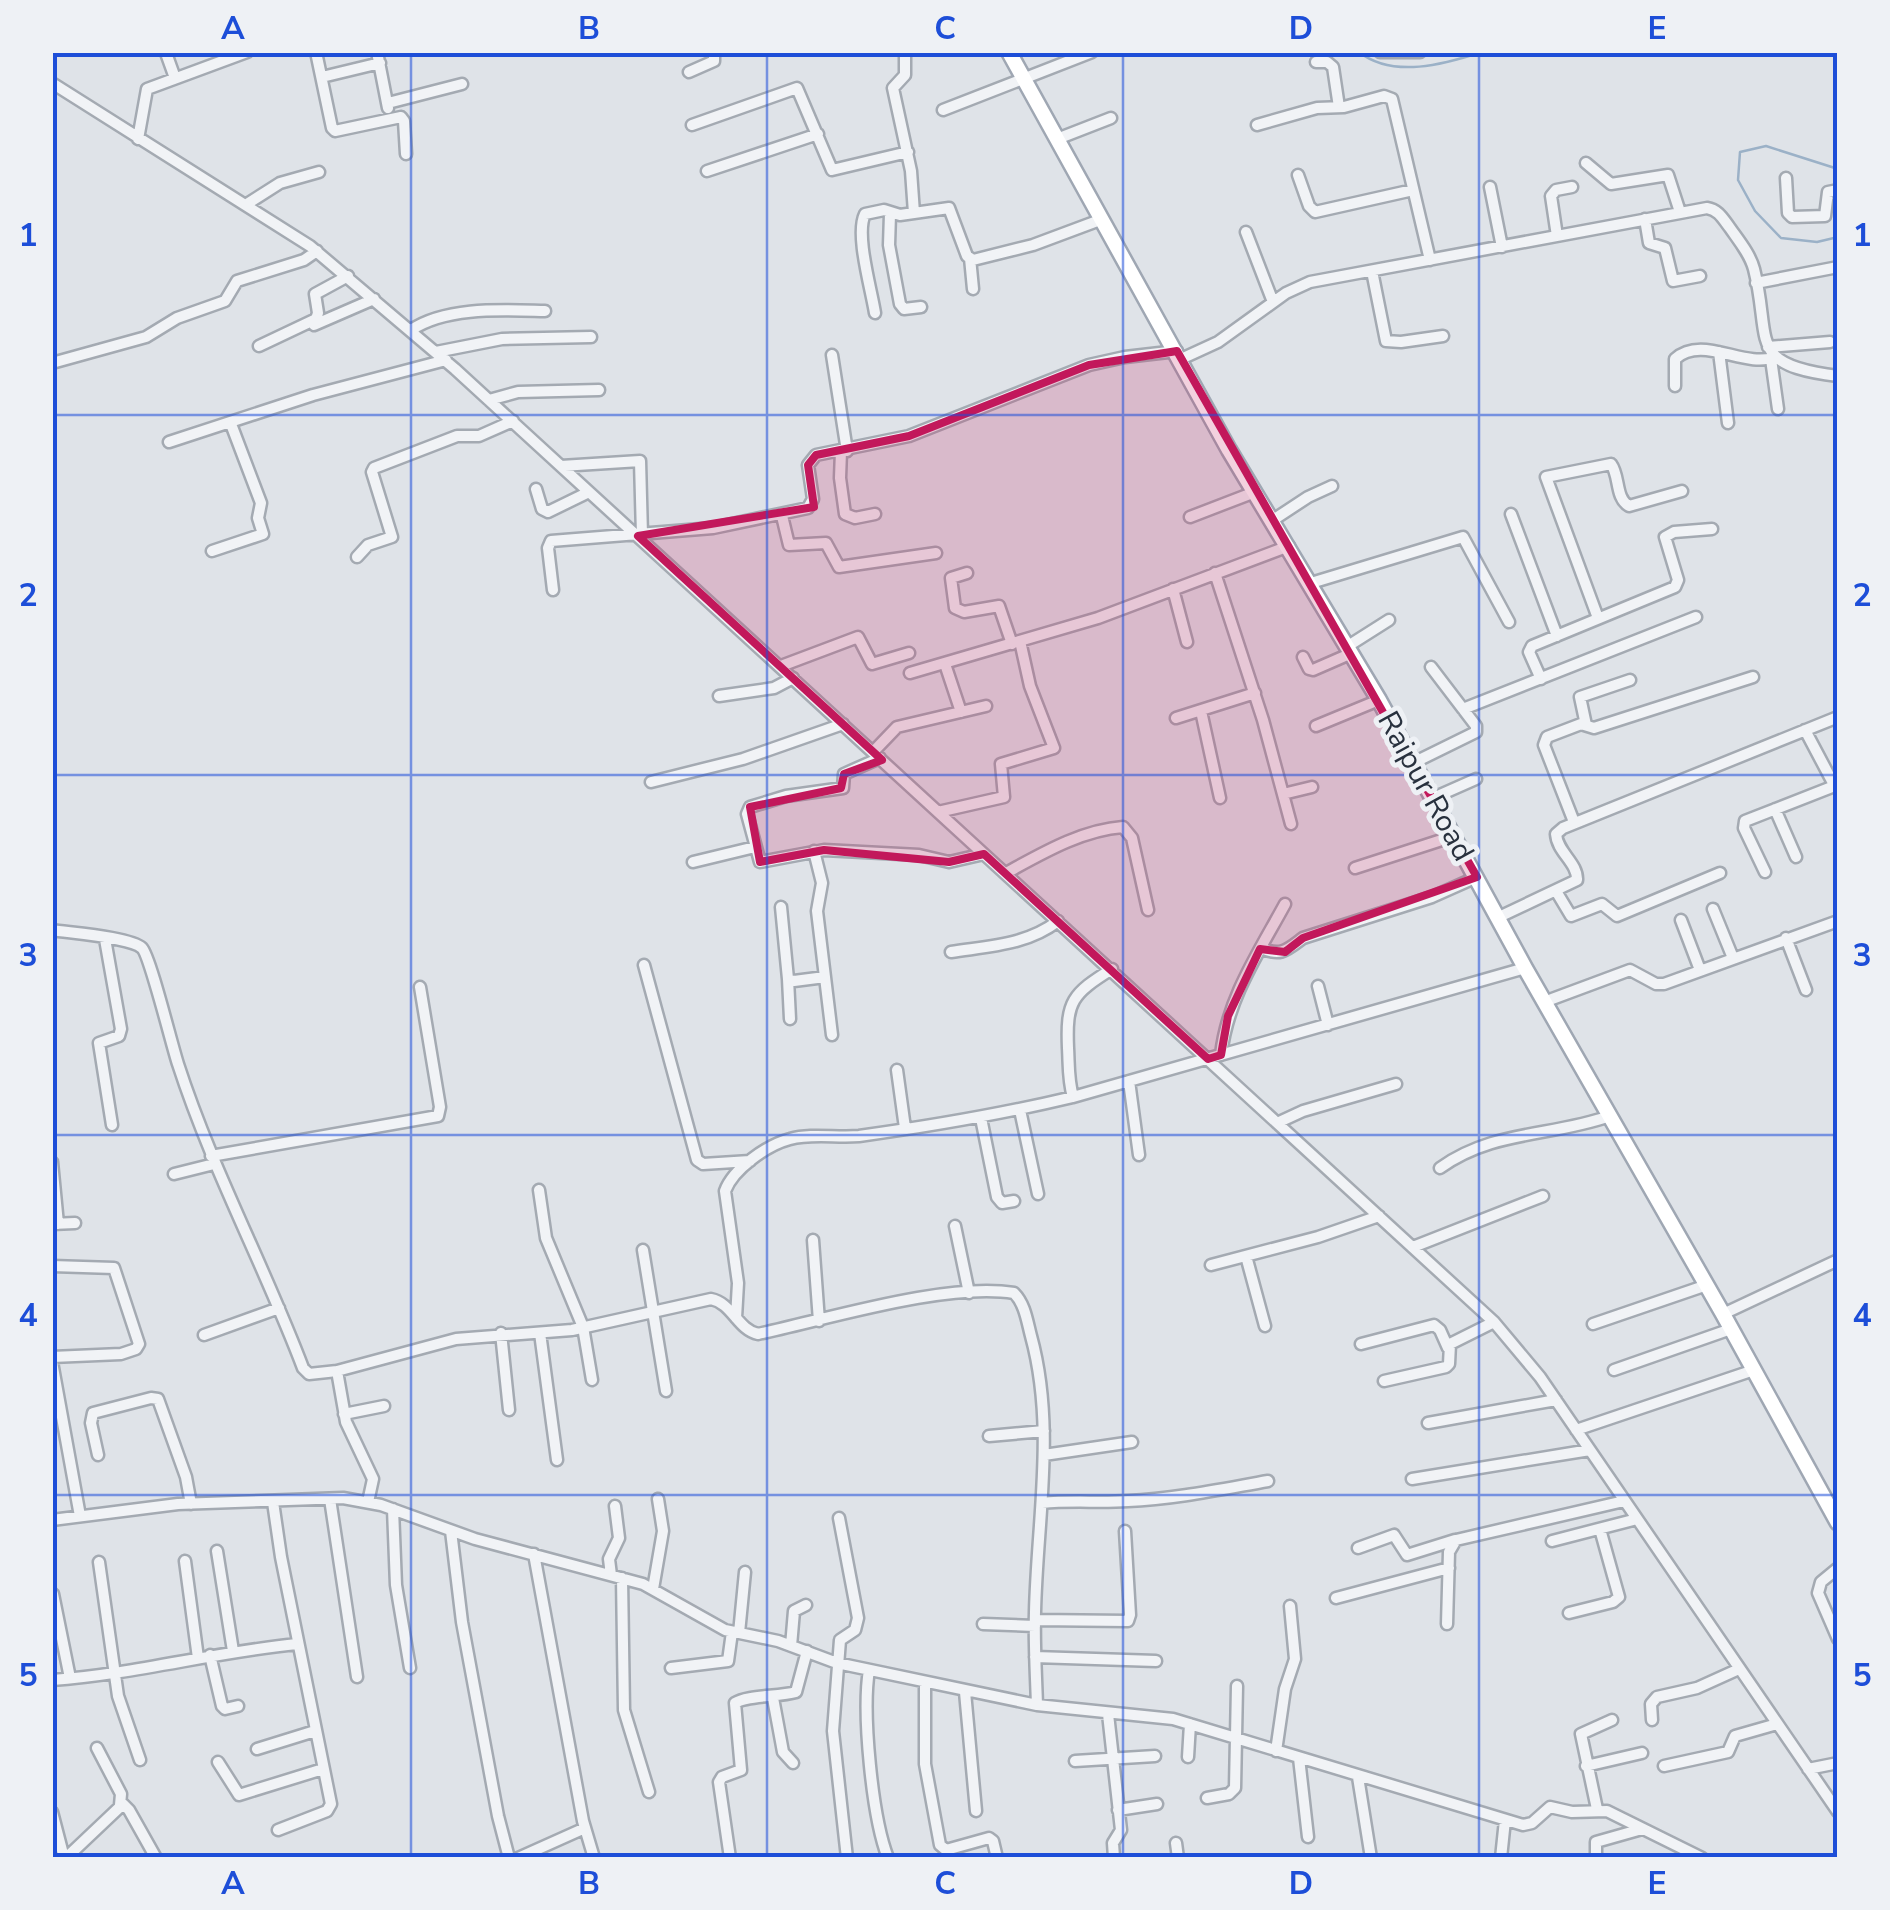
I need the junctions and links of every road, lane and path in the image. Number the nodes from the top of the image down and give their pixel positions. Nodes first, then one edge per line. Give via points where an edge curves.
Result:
1 (247, 52) edge
2 (316, 52) edge
3 (714, 52) edge
4 (904, 52) edge
5 (1009, 52) edge
6 (1092, 52) edge
7 (1380, 52) edge
8 (1420, 52) edge
9 (166, 53) edge
10 (378, 58) edge
11 (1316, 62) dead end
12 (689, 72) dead end
13 (322, 77) junction
14 (176, 78) junction
15 (1024, 79) junction
16 (52, 83) edge
17 (462, 84) dead end
18 (388, 103) junction
19 (1339, 108) junction
20 (943, 110) dead end
21 (1111, 118) dead end
22 (390, 119) junction
23 (692, 124) dead end
24 (1257, 125) dead end
25 (818, 134) junction
26 (138, 139) junction
27 (1057, 139) junction
28 (908, 152) junction
29 (406, 154) dead end
30 (1586, 163) dead end
31 (320, 172) dead end
32 (707, 172) dead end
33 (1298, 175) dead end
34 (1786, 178) dead end
35 (1490, 187) dead end
36 (1572, 187) dead end
37 (1413, 190) junction
38 (1838, 190) edge
39 (247, 204) junction
40 (1680, 212) junction
41 (914, 213) junction
42 (890, 214) junction
43 (1645, 219) junction
44 (1100, 220) junction
45 (1246, 232) dead end
46 (1558, 236) junction
47 (1502, 246) junction
48 (317, 251) junction
49 (970, 258) junction
50 (1430, 260) junction
51 (1838, 267) edge
52 (1372, 270) junction
53 (348, 276) junction
54 (1700, 276) dead end
55 (1756, 283) junction
56 (973, 288) dead end
57 (374, 299) junction
58 (1273, 302) junction
59 (920, 307) dead end
60 (545, 311) dead end
61 (875, 313) dead end
62 (314, 325) dead end
63 (411, 330) junction
64 (591, 336) dead end
65 (1444, 336) dead end
66 (1830, 342) dead end
67 (259, 346) dead end
68 (1719, 352) junction
69 (1771, 354) junction
70 (832, 355) dead end
71 (1179, 355) junction
72 (441, 356) junction
73 (52, 363) edge
74 (1838, 376) edge
75 (1675, 386) dead end
76 (599, 390) dead end
77 (489, 400) junction
78 (1778, 410) dead end
79 (512, 422) junction
80 (1728, 423) dead end
81 (231, 424) junction
82 (169, 442) dead end
83 (844, 451) junction
84 (561, 466) junction
85 (1332, 486) dead end
86 (536, 488) dead end
87 (1682, 491) dead end
88 (589, 492) junction
89 (1255, 492) junction
90 (875, 514) dead end
91 (1510, 514) dead end
92 (782, 516) junction
93 (1190, 517) dead end
94 (1273, 520) junction
95 (1712, 530) dead end
96 (640, 536) junction
97 (1289, 546) junction
98 (212, 551) dead end
99 (936, 553) dead end
100 (357, 556) dead end
101 (966, 573) dead end
102 (1215, 573) junction
103 (1312, 584) junction
104 (1173, 589) junction
105 (553, 590) dead end
106 (1696, 617) dead end
107 (1598, 618) junction
108 (1390, 620) dead end
109 (1509, 622) dead end
110 (1557, 636) junction
111 (1016, 642) junction
112 (1187, 642) dead end
113 (1350, 649) junction
114 (909, 653) dead end
115 (1303, 657) dead end
116 (946, 664) junction
117 (780, 666) junction
118 (1431, 666) dead end
119 (910, 673) dead end
120 (1753, 677) dead end
121 (793, 678) junction
122 (1541, 678) junction
123 (1630, 680) dead end
124 (1254, 693) junction
125 (719, 696) dead end
126 (1379, 700) junction
127 (986, 706) dead end
128 (1463, 708) junction
129 (1201, 711) junction
130 (961, 712) junction
131 (1838, 716) edge
132 (1176, 718) dead end
133 (843, 724) junction
134 (1316, 726) dead end
135 (1586, 726) junction
136 (1805, 730) junction
137 (876, 755) junction
138 (1838, 762) edge
139 (1414, 763) junction
140 (1825, 768) junction
141 (1476, 779) dead end
142 (651, 782) dead end
143 (1837, 785) edge
144 (1312, 787) dead end
145 (1283, 794) junction
146 (1220, 798) dead end
147 (1432, 798) junction
148 (1775, 809) junction
149 (938, 812) junction
150 (1574, 822) junction
151 (1291, 824) dead end
152 (1454, 836) junction
153 (755, 847) junction
154 (814, 852) junction
155 (984, 854) junction
156 (1796, 857) dead end
157 (694, 862) dead end
158 (1355, 868) dead end
159 (1766, 872) dead end
160 (1006, 873) junction
161 (1720, 873) dead end
162 (1477, 877) junction
163 (1556, 892) junction
164 (1285, 904) dead end
165 (781, 907) dead end
166 (1713, 909) dead end
167 (1148, 910) dead end
168 (1499, 917) junction
169 (1681, 920) dead end
170 (1058, 921) junction
171 (1838, 921) edge
172 (52, 930) edge
173 (1786, 938) junction
174 (105, 939) junction
175 (1261, 948) junction
176 (951, 952) dead end
177 (1733, 958) junction
178 (644, 965) dead end
179 (1526, 968) junction
180 (1112, 970) junction
181 (1700, 970) junction
182 (825, 977) junction
183 (788, 978) junction
184 (1318, 986) dead end
185 (420, 988) dead end
186 (1806, 990) dead end
187 (1544, 1002) junction
188 (790, 1020) dead end
189 (1328, 1024) junction
190 (832, 1035) dead end
191 (1221, 1055) junction
192 (1208, 1059) junction
193 (898, 1070) dead end
194 (1129, 1081) junction
195 (1396, 1084) dead end
196 (1073, 1097) junction
197 (1020, 1110) junction
198 (1610, 1116) junction
199 (982, 1118) junction
200 (1277, 1123) junction
201 (112, 1125) dead end
202 (906, 1128) junction
203 (1140, 1155) dead end
204 (212, 1160) junction
205 (751, 1161) junction
206 (52, 1162) edge
207 (1440, 1168) dead end
208 (174, 1174) dead end
209 (539, 1190) dead end
210 (1038, 1194) dead end
211 (1542, 1196) dead end
212 (1014, 1201) dead end
213 (1379, 1216) junction
214 (75, 1223) dead end
215 (55, 1224) edge
216 (955, 1226) dead end
217 (813, 1240) dead end
218 (1413, 1247) junction
219 (642, 1250) dead end
220 (1246, 1256) junction
221 (1838, 1260) edge
222 (1210, 1265) dead end
223 (52, 1266) edge
224 (1706, 1286) junction
225 (969, 1293) junction
226 (279, 1308) junction
227 (654, 1313) junction
228 (1723, 1314) junction
229 (736, 1318) junction
230 (819, 1321) junction
231 (1494, 1322) junction
232 (1593, 1324) dead end
233 (1265, 1326) dead end
234 (583, 1327) junction
235 (1731, 1329) junction
236 (501, 1333) junction
237 (540, 1333) junction
238 (204, 1335) dead end
239 (1362, 1344) dead end
240 (1448, 1348) junction
241 (52, 1360) edge
242 (1614, 1370) dead end
243 (1754, 1370) junction
244 (337, 1371) junction
245 (592, 1380) dead end
246 (1384, 1382) dead end
247 (666, 1390) dead end
248 (1556, 1400) junction
249 (384, 1406) dead end
250 (509, 1410) dead end
251 (344, 1414) junction
252 (1428, 1423) dead end
253 (1576, 1430) junction
254 (1044, 1431) junction
255 (989, 1436) dead end
256 (1132, 1442) dead end
257 (1590, 1450) junction
258 (98, 1455) dead end
259 (1044, 1455) junction
260 (556, 1460) dead end
261 (1412, 1479) dead end
262 (1268, 1482) dead end
263 (658, 1498) dead end
264 (330, 1499) junction
265 (1624, 1501) junction
266 (273, 1502) junction
267 (368, 1502) junction
268 (1042, 1503) junction
269 (191, 1504) junction
270 (615, 1506) dead end
271 (392, 1508) junction
272 (80, 1516) junction
273 (839, 1518) dead end
274 (52, 1520) edge
275 (1637, 1520) junction
276 (1838, 1522) edge
277 (1600, 1529) junction
278 (451, 1531) junction
279 (1125, 1531) dead end
280 (1456, 1540) junction
281 (1552, 1540) dead end
282 (1358, 1548) dead end
283 (217, 1551) dead end
284 (534, 1554) junction
285 (185, 1561) dead end
286 (99, 1562) dead end
287 (1449, 1568) junction
288 (1838, 1568) edge
289 (745, 1572) dead end
290 (616, 1576) junction
291 (653, 1589) junction
292 (53, 1594) edge
293 (1336, 1598) dead end
294 (806, 1605) dead end
295 (1290, 1606) dead end
296 (1569, 1613) dead end
297 (1035, 1623) junction
298 (983, 1624) dead end
299 (1446, 1624) dead end
300 (735, 1632) junction
301 (1838, 1639) edge
302 (297, 1644) junction
303 (791, 1646) junction
304 (233, 1651) junction
305 (807, 1652) junction
306 (204, 1656) junction
307 (1035, 1657) junction
308 (1156, 1661) dead end
309 (837, 1663) junction
310 (410, 1668) dead end
311 (671, 1668) dead end
312 (1739, 1668) junction
313 (870, 1670) junction
314 (114, 1674) junction
315 (357, 1677) dead end
316 (70, 1678) junction
317 (52, 1680) edge
318 (925, 1684) junction
319 (1237, 1686) dead end
320 (965, 1692) junction
321 (772, 1698) junction
322 (1036, 1705) junction
323 (238, 1706) dead end
324 (1108, 1714) junction
325 (1612, 1720) dead end
326 (1652, 1720) dead end
327 (1190, 1724) junction
328 (1777, 1724) junction
329 (315, 1732) junction
330 (1236, 1738) junction
331 (97, 1748) dead end
332 (257, 1749) dead end
333 (1276, 1751) junction
334 (1642, 1752) dead end
335 (1155, 1756) dead end
336 (1188, 1757) dead end
337 (1299, 1758) junction
338 (140, 1760) dead end
339 (1075, 1761) dead end
340 (1112, 1761) junction
341 (218, 1762) dead end
342 (792, 1763) dead end
343 (1838, 1763) edge
344 (1586, 1766) junction
345 (1664, 1766) dead end
346 (322, 1769) junction
347 (1808, 1770) junction
348 (1358, 1777) junction
349 (650, 1792) dead end
350 (1207, 1798) dead end
351 (120, 1804) junction
352 (1157, 1804) dead end
353 (1597, 1809) junction
354 (1118, 1810) junction
355 (976, 1811) dead end
356 (52, 1812) edge
357 (1838, 1812) edge
358 (1505, 1820) junction
359 (584, 1828) junction
360 (1644, 1829) junction
361 (278, 1830) dead end
362 (1308, 1836) dead end
363 (1176, 1843) dead end
364 (546, 1845) junction
365 (65, 1858) edge
366 (156, 1858) edge
367 (510, 1858) edge
368 (518, 1858) edge
369 (550, 1858) edge
370 (594, 1858) edge
371 (730, 1858) edge
372 (847, 1858) edge
373 (888, 1858) edge
374 (998, 1858) edge
375 (1114, 1858) edge
376 (1178, 1858) edge
377 (1371, 1858) edge
378 (1501, 1858) edge
379 (1596, 1858) edge
380 (1702, 1858) edge

1 - 14 street
2 - 13 street
3 - 12 street via 714,60
4 - 28 street via 905,75 892,88
5 - 15 main road, Raipur Road
6 - 15 street
7 - 8 street
9 - 14 street
10 - 13 street
10 - 18 street
11 - 19 street via 1333,67
13 - 22 street via 335,131
14 - 26 street via 147,89
15 - 20 street
15 - 27 main road, Raipur Road
16 - 26 street
17 - 18 street
18 - 22 street
19 - 24 street
19 - 37 street via 1392,99
21 - 27 street
22 - 29 street via 404,121
23 - 25 street via 797,88
25 - 28 street via 832,170
25 - 32 street
26 - 39 street
27 - 44 main road, Raipur Road
28 - 41 street
30 - 40 street via 1611,184 1668,175
31 - 39 street via 280,184
33 - 37 street via 1315,212
34 - 38 street via 1792,216 1825,216 1828,192
35 - 47 street
36 - 46 street via 1551,196
37 - 50 street
39 - 48 street
40 - 43 street
40 - 55 street via 1715,210 1750,258
41 - 42 street
41 - 49 street via 949,208
42 - 59 street via 900,304
42 - 61 street via 880,210 861,219
43 - 46 street
43 - 54 street via 1649,244 1665,248 1673,281
44 - 49 street via 1033,245
44 - 71 main road, Raipur Road
45 - 58 street
46 - 47 street
47 - 50 street
48 - 53 street
48 - 73 street via 236,281 224,300 136,342
49 - 56 street
50 - 52 street
51 - 55 street
52 - 58 street via 1303,284
52 - 65 street via 1386,340
53 - 57 street
53 - 67 street via 315,294 316,319
55 - 69 street
57 - 62 street
57 - 63 street
58 - 71 street via 1218,342
60 - 63 street via 483,311
63 - 72 street
64 - 72 street via 480,341
66 - 69 street
68 - 69 street via 1763,360
68 - 75 street via 1678,356
68 - 80 street
69 - 74 street via 1797,369
69 - 78 street
70 - 83 street
71 - 83 street via 1089,365 909,436
71 - 89 main road, Raipur Road
72 - 77 street
72 - 81 street
76 - 77 street via 518,392
77 - 79 street
79 - 84 street
79 - 100 street via 374,468 392,537
81 - 82 street
81 - 98 street via 261,504 263,534
83 - 90 street via 845,514
83 - 92 street via 811,458 812,506
84 - 88 street
84 - 96 street via 640,461
85 - 94 street
86 - 88 street via 548,512
87 - 107 street via 1628,506 1610,464 1546,477
88 - 96 street
89 - 93 street
89 - 94 main road, Raipur Road
91 - 110 street
92 - 96 street
92 - 99 street via 790,545 826,543 839,567
94 - 97 main road, Raipur Road
95 - 107 street via 1668,535 1664,542 1677,585
96 - 105 street via 551,541
96 - 117 street
97 - 102 street
97 - 103 main road, Raipur Road
101 - 111 street via 951,578 955,608 999,606
102 - 104 street
102 - 124 street
103 - 109 street via 1462,537
103 - 113 main road, Raipur Road
104 - 111 street
104 - 112 street
106 - 122 street
107 - 110 street
108 - 113 street
110 - 122 street via 1529,650
111 - 116 street
111 - 149 street via 1054,748 1000,764 1004,797
113 - 115 street via 1310,670
113 - 126 main road, Raipur Road
114 - 117 street via 872,664 858,637
116 - 119 street
116 - 130 street
117 - 121 street
118 - 128 street
120 - 135 street
121 - 125 street via 774,688
121 - 133 street
122 - 128 street
123 - 135 street via 1580,698
124 - 129 street
124 - 145 street
126 - 134 street
126 - 139 main road, Raipur Road
127 - 130 street
128 - 139 street via 1475,734
129 - 132 street
129 - 146 street
130 - 137 street via 897,726
131 - 136 street
133 - 137 street
133 - 142 street
135 - 150 street via 1558,731 1543,742
136 - 140 street
136 - 150 street
137 - 149 street
137 - 153 street via 844,774 843,788 750,806
138 - 140 street
139 - 147 main road, Raipur Road
140 - 143 street
141 - 147 street
143 - 148 street
144 - 145 street
145 - 151 street
147 - 152 main road, Raipur Road
148 - 156 street
148 - 159 street via 1744,822
149 - 155 street
150 - 163 street via 1556,837 1578,878
152 - 158 street
152 - 162 main road, Raipur Road
153 - 154 street via 762,863
153 - 157 street
154 - 155 street via 882,852 949,862
154 - 182 street via 822,882 817,911
155 - 160 street
160 - 167 street via 1075,840 1122,827 1132,838
160 - 170 street
161 - 163 street via 1617,916 1602,904 1573,916
162 - 168 main road, Raipur Road
162 - 175 street via 1303,938 1288,951
163 - 168 street
164 - 175 street
165 - 183 street
166 - 177 street
168 - 179 main road, Raipur Road
169 - 181 street
170 - 176 street via 1023,940
170 - 180 street
171 - 173 street
172 - 174 street
173 - 177 street
173 - 186 street
174 - 201 street via 121,1029 99,1043
174 - 204 street via 134,944 146,954
175 - 191 street via 1228,1016
177 - 181 street
178 - 205 street via 697,1160
179 - 187 main road, Raipur Road
179 - 189 street
180 - 192 street
180 - 196 street via 1076,994 1068,1010
181 - 187 street via 1660,984 1627,970
182 - 183 street
182 - 190 street
183 - 188 street
184 - 189 street
185 - 204 street via 438,1116
187 - 198 main road, Raipur Road
189 - 191 street
191 - 192 street
192 - 194 street
192 - 200 street
193 - 202 street
194 - 196 street
194 - 203 street
195 - 200 street
196 - 197 street
197 - 199 street
197 - 210 street
198 - 207 street via 1502,1138
198 - 224 main road, Raipur Road
199 - 202 street
199 - 212 street via 997,1197
200 - 213 street
202 - 205 street via 788,1139
204 - 208 street
204 - 226 street
205 - 229 street via 725,1191 738,1283
206 - 215 street
209 - 234 street via 546,1238
211 - 218 street
213 - 218 street
213 - 220 street
214 - 215 street
216 - 225 street
217 - 230 street
218 - 231 street
219 - 227 street
220 - 222 street
220 - 233 street
221 - 228 street
223 - 241 street via 114,1268 139,1344 121,1354
224 - 228 main road, Raipur Road
224 - 232 street
225 - 230 street
225 - 254 street via 1012,1292 1020,1299 1040,1366
226 - 238 street
226 - 244 street via 306,1372
227 - 229 street via 711,1299
227 - 234 street
227 - 247 street
228 - 235 main road, Raipur Road
229 - 230 street via 752,1333
231 - 240 street
231 - 248 street
234 - 237 street
234 - 245 street
235 - 242 street
235 - 243 main road, Raipur Road
236 - 237 street
236 - 244 street
236 - 250 street
237 - 260 street
239 - 240 street via 1434,1326
240 - 246 street via 1446,1367
241 - 272 street
243 - 253 street
243 - 276 main road, Raipur Road
244 - 251 street
248 - 252 street
248 - 253 street
249 - 251 street
251 - 267 street via 373,1479
253 - 257 street
254 - 255 street
254 - 259 street
256 - 259 street
257 - 261 street
257 - 265 street
258 - 269 street via 94,1413 158,1400
259 - 268 street
262 - 268 street via 1125,1502
263 - 291 street via 663,1531
264 - 266 street
264 - 267 street
264 - 315 street
265 - 275 street
265 - 280 street
266 - 269 street
266 - 302 street
267 - 271 street
268 - 297 street
269 - 272 street
270 - 290 street via 619,1538 609,1559
271 - 278 street
271 - 310 street
272 - 274 street
273 - 309 street via 858,1618 855,1630 841,1638
275 - 277 street
275 - 312 street
277 - 281 street
277 - 296 street via 1619,1597
278 - 284 street
278 - 367 street via 462,1622
279 - 297 street via 1128,1621
280 - 282 street via 1407,1555 1394,1535
280 - 287 street
283 - 304 street
284 - 290 street
284 - 359 street
285 - 306 street
286 - 314 street
287 - 293 street
287 - 299 street
288 - 301 street via 1818,1592
289 - 300 street
290 - 291 street
290 - 349 street via 624,1710
291 - 300 street
292 - 316 street
294 - 303 street via 794,1611
295 - 333 street via 1295,1659
297 - 298 street
297 - 307 street
300 - 303 street
300 - 311 street via 727,1662
302 - 304 street
302 - 329 street
303 - 305 street
304 - 306 street
305 - 309 street
305 - 321 street via 798,1690
306 - 314 street
306 - 323 street via 222,1706
307 - 308 street
307 - 322 street
309 - 313 street
309 - 372 street via 833,1731
312 - 326 street via 1657,1697
312 - 328 street
313 - 318 street
313 - 373 street via 866,1713
314 - 316 street
314 - 338 street
316 - 317 street
318 - 320 street
318 - 374 street via 925,1764 940,1845 946,1850 989,1838
319 - 330 street
320 - 322 street
320 - 355 street
321 - 342 street via 783,1752
321 - 371 street via 735,1703 741,1770 719,1782
322 - 324 street
324 - 327 street
324 - 340 street
325 - 344 street via 1581,1734
327 - 330 street
327 - 336 street
328 - 345 street via 1736,1736 1728,1752
328 - 347 street
329 - 332 street
329 - 346 street
330 - 333 street
330 - 350 street via 1235,1788
331 - 351 street
333 - 337 street
334 - 344 street
335 - 340 street
337 - 348 street
337 - 362 street
339 - 340 street
340 - 354 street
341 - 346 street via 239,1795
343 - 347 street
344 - 353 street
346 - 361 street via 330,1808
347 - 357 street
348 - 358 street
348 - 377 street
351 - 365 street
351 - 366 street
352 - 354 street
353 - 358 street via 1547,1808 1526,1825
353 - 360 street
354 - 375 street
356 - 365 street
358 - 378 street
359 - 364 street
359 - 370 street
360 - 379 street via 1596,1842
360 - 380 street
363 - 376 street
364 - 368 street
364 - 369 street

